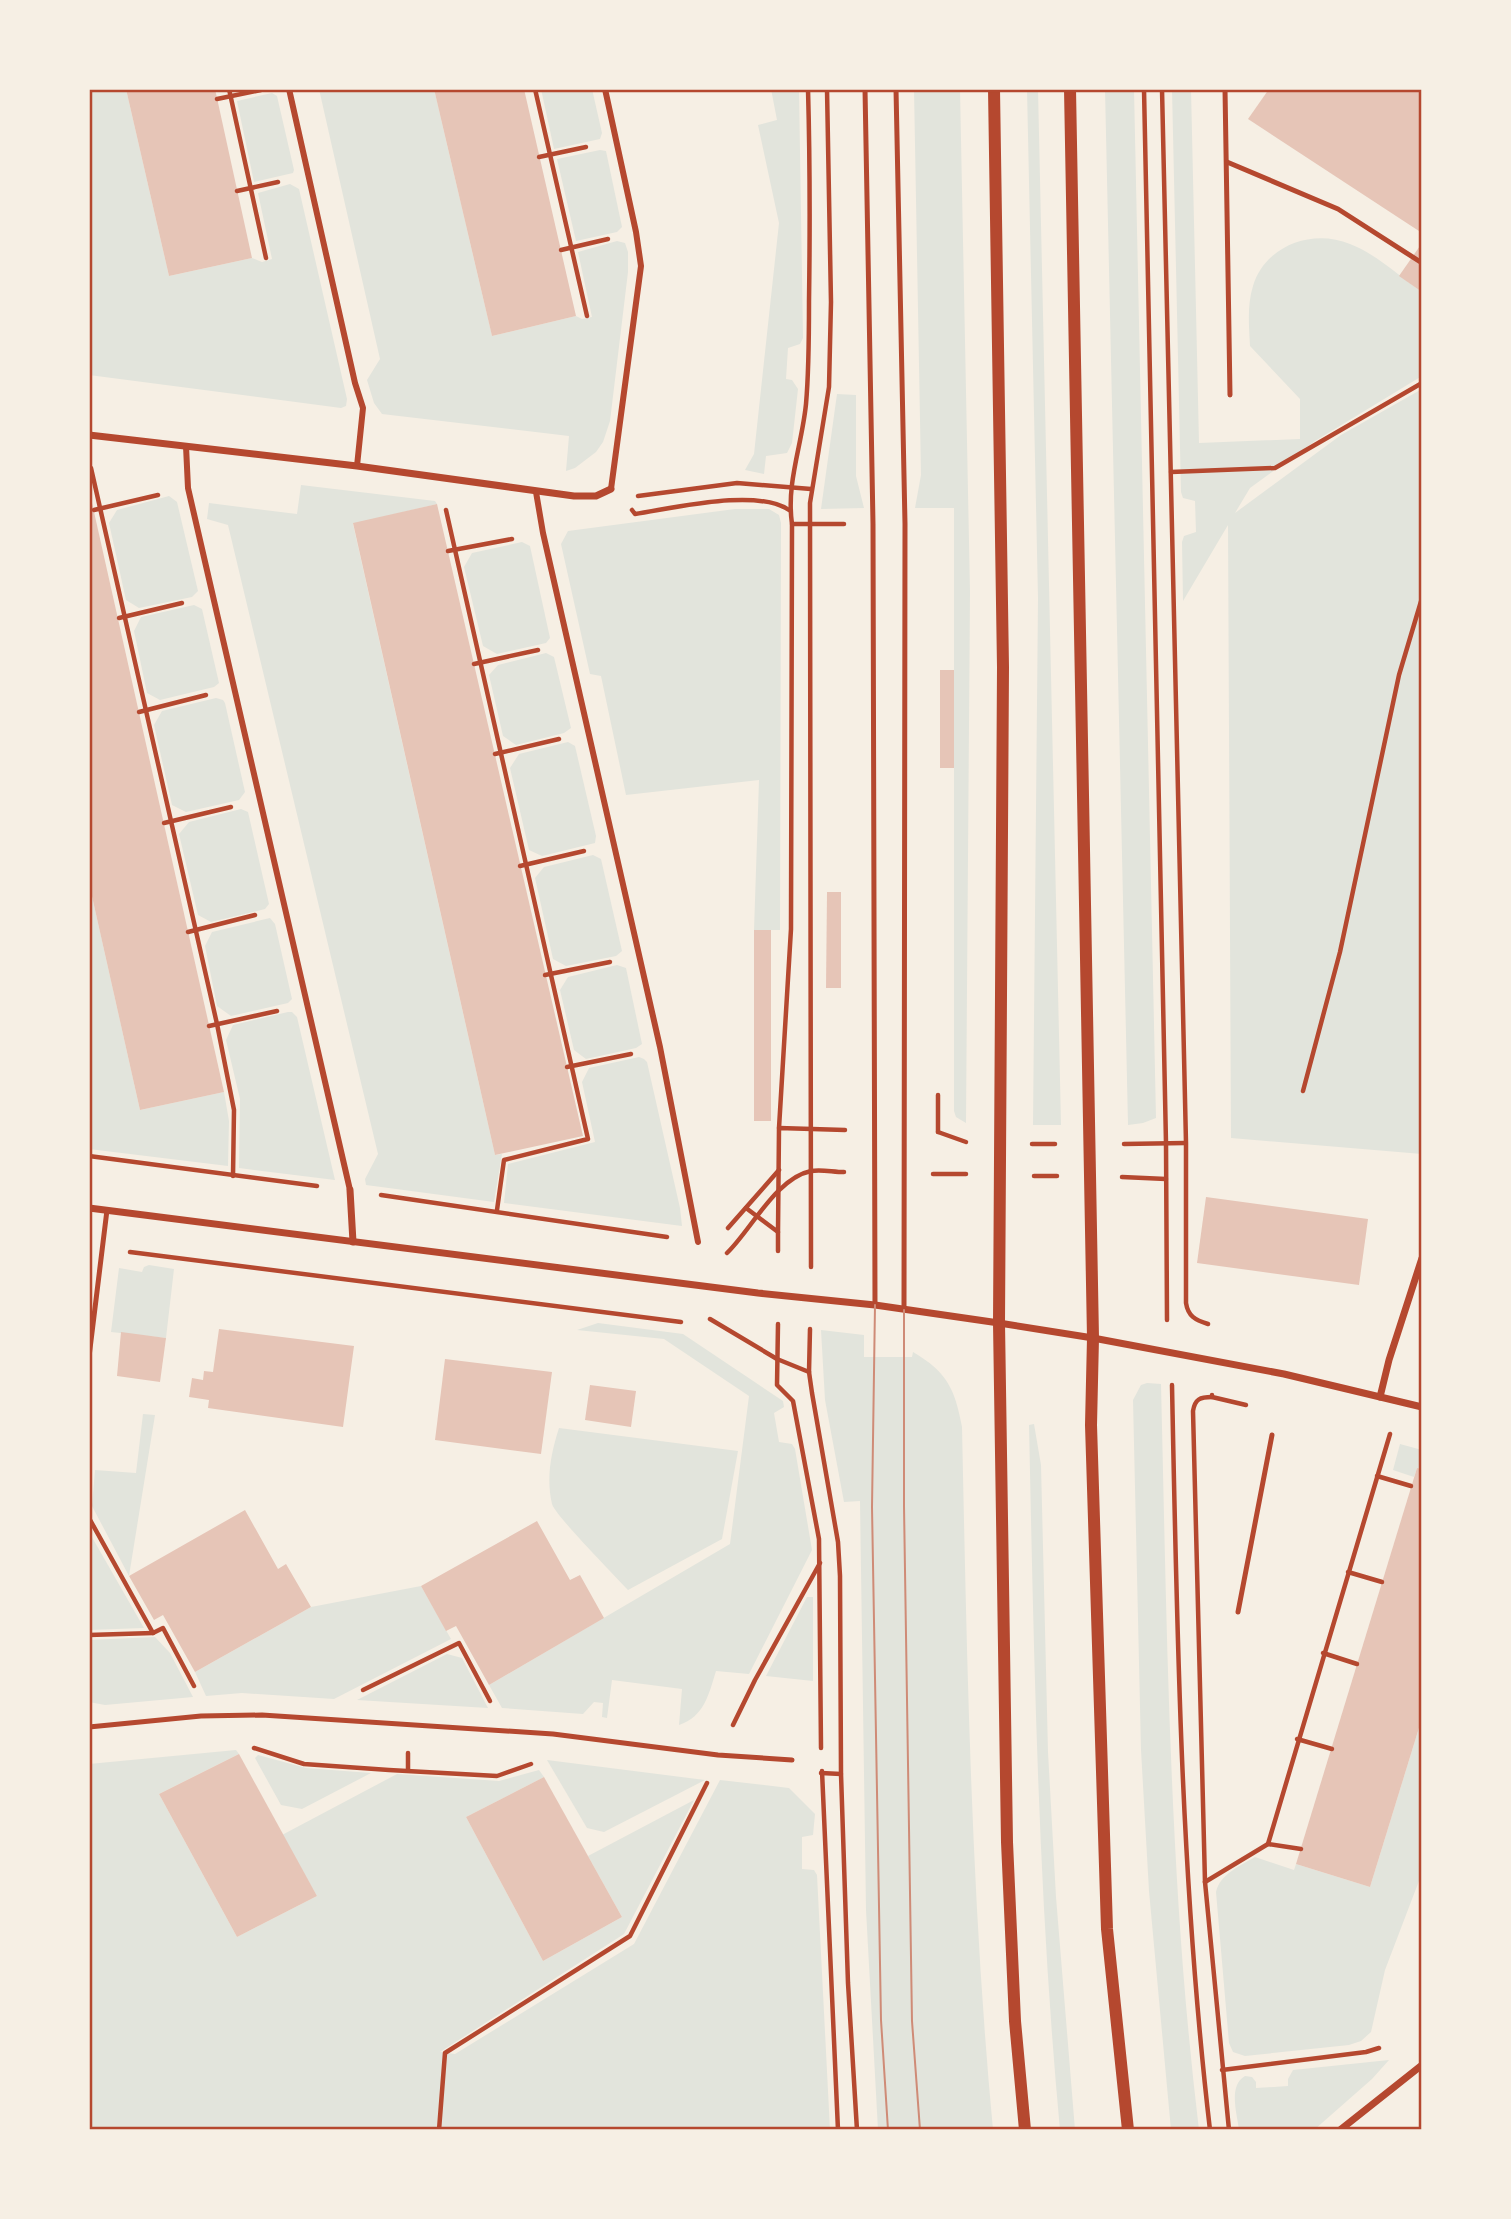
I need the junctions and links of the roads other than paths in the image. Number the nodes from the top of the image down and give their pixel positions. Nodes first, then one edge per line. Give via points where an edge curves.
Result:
1 (289, 89) edge
2 (605, 89) edge
3 (865, 89) edge
4 (897, 89) edge
5 (994, 89) edge
6 (1070, 89) edge
7 (1225, 89) edge
8 (1227, 162) junction
9 (1422, 263) edge
10 (1230, 395) dead end
11 (89, 435) edge
12 (186, 446) junction
13 (357, 466) junction
14 (611, 489) joint
15 (536, 492) junction
16 (350, 1190) joint
17 (89, 1208) edge
18 (107, 1210) junction
19 (353, 1242) junction
20 (698, 1242) road end
21 (1422, 1258) edge
22 (875, 1306) junction
23 (904, 1310) junction
24 (999, 1323) junction
25 (1093, 1338) junction
26 (89, 1357) edge
27 (1380, 1397) junction
28 (1422, 1407) edge
29 (1272, 1435) dead end
30 (1238, 1612) dead end
31 (89, 1727) edge
32 (793, 1760) dead end
33 (1422, 2065) edge
34 (1025, 2130) edge
35 (1128, 2130) edge
36 (1340, 2130) edge

1 - 13 street via 363,408
2 - 14 street via 641,266
3 - 22 lane via 873,524
4 - 23 lane via 905,524
5 - 24 street via 1003,667
6 - 25 street
7 - 8 lane
8 - 9 lane via 1338,209
8 - 10 lane
11 - 12 street
12 - 13 street
12 - 16 street via 188,488
13 - 15 street
14 - 15 street via 596,496
15 - 20 street via 660,1047
16 - 19 street
17 - 18 street
18 - 19 street
18 - 26 lane
19 - 22 street
21 - 27 street
22 - 23 street
23 - 24 street
24 - 25 street
24 - 34 street via 1007,1842
25 - 27 street
25 - 35 street via 1091,1425 1107,1929
27 - 28 street
29 - 30 lane
31 - 32 lane via 262,1715 553,1734
33 - 36 street

